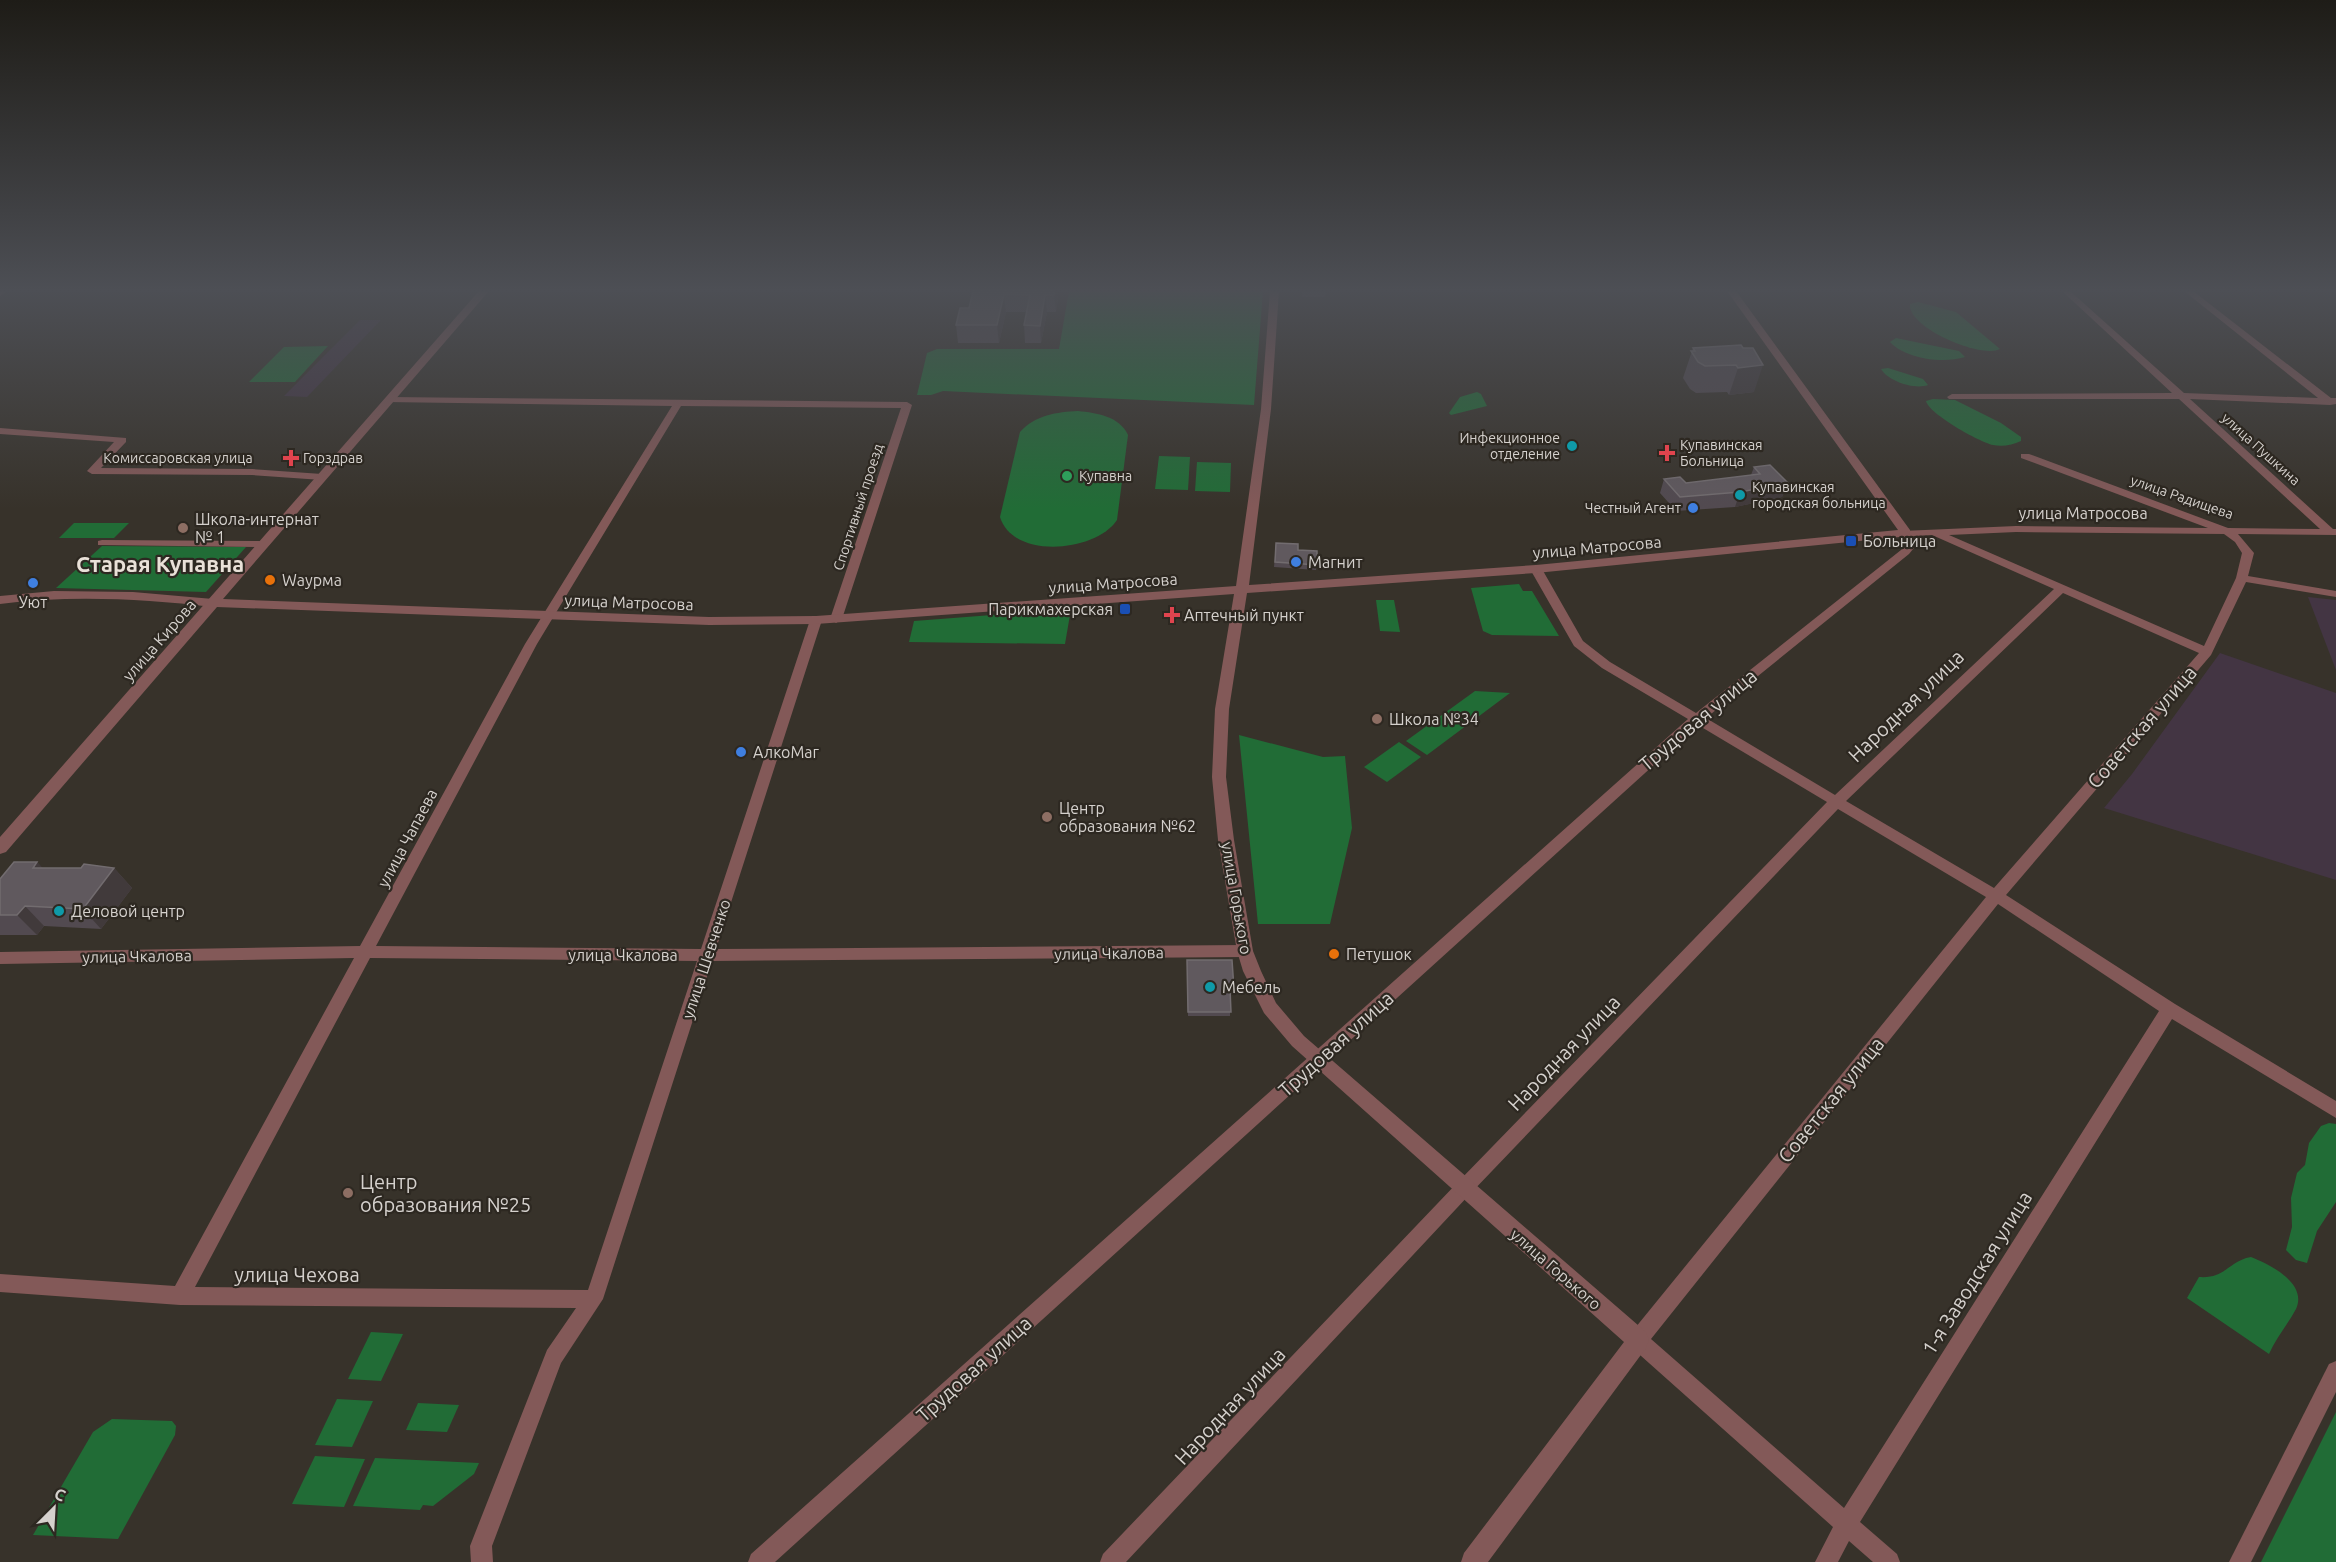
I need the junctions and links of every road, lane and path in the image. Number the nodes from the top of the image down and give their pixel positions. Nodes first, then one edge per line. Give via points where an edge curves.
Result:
1 (420, 364) edge
2 (1269, 364) edge
3 (1784, 364) edge
4 (2144, 364) edge
5 (2282, 364) edge
6 (2179, 396) junction
7 (1953, 397) dead end
8 (389, 400) junction
9 (678, 403) junction
10 (2333, 403) edge
11 (0, 431) edge
12 (2025, 456) dead end
13 (322, 477) junction
14 (1930, 530) junction
15 (2227, 531) junction
16 (2333, 532) edge
17 (1906, 533) junction
18 (102, 543) dead end
19 (264, 544) junction
20 (1536, 569) junction
21 (2242, 578) junction
22 (2062, 588) junction
23 (1241, 590) junction
24 (2336, 594) edge
25 (0, 600) edge
26 (213, 603) junction
27 (549, 616) junction
28 (837, 619) junction
29 (816, 620) junction
30 (2207, 652) junction
31 (1695, 720) junction
32 (1835, 803) junction
33 (0, 848) edge
34 (1996, 896) junction
35 (1245, 951) junction
36 (366, 952) junction
37 (707, 955) junction
38 (0, 958) edge
39 (2169, 1009) junction
40 (1318, 1060) junction
41 (2336, 1110) edge
42 (1464, 1188) junction
43 (0, 1283) edge
44 (180, 1296) junction
45 (594, 1299) junction
46 (1638, 1340) junction
47 (2336, 1371) edge
48 (1846, 1523) junction
49 (482, 1562) edge
50 (759, 1562) edge
51 (1111, 1562) edge
52 (1473, 1562) edge
53 (1826, 1562) edge
54 (1889, 1562) edge
55 (2240, 1562) edge

1 - 8 street, улица Кирова
2 - 23 street, улица Горького
3 - 17 street
4 - 6 street, улица Пушкина
5 - 10 street
6 - 7 street
6 - 10 street
6 - 16 street, улица Пушкина
8 - 9 street
8 - 13 street, улица Кирова
9 - 27 street, улица Чапаева
9 - 28 street, Спортивный проезд via 907,405
11 - 13 street, Комиссаровская улица via 122,440 92,471 252,472
12 - 15 street, улица Радищева
13 - 19 street, улица Кирова
14 - 15 street, улица Матросова
14 - 17 street, улица Матросова
14 - 22 street
15 - 16 street, улица Радищева
15 - 21 street, Советская улица via 2240,540 2248,553
17 - 20 street, улица Матросова
17 - 31 street, Трудовая улица via 1912,543 1905,552
18 - 19 street
19 - 26 street, улица Кирова
20 - 23 street, улица Матросова
20 - 31 street via 1570,630 1589,654
21 - 24 street
21 - 30 street, Советская улица
22 - 30 street
22 - 32 street, Народная улица
23 - 28 street, улица Матросова
23 - 35 street, улица Горького via 1219,752 1226,840
25 - 26 street, улица Матросова via 47,594 111,593
26 - 27 street, улица Матросова
26 - 33 street, улица Кирова
27 - 29 street, улица Матросова
27 - 36 street, улица Чапаева
28 - 29 street, улица Матросова
29 - 37 street, улица Шевченко
30 - 34 street, Советская улица
31 - 32 street
31 - 40 street, Трудовая улица
32 - 34 street
32 - 42 street, Народная улица
34 - 39 street
34 - 46 street, Советская улица
35 - 37 street, улица Чкалова
35 - 40 street, улица Горького via 1270,1008
36 - 37 street, улица Чкалова
36 - 38 street, улица Чкалова
36 - 44 street, улица Чапаева
37 - 45 street, улица Шевченко
39 - 41 street
39 - 48 street, 1-я Заводская улица
40 - 42 street, улица Горького
40 - 50 street, Трудовая улица
42 - 46 street, улица Горького
42 - 51 street, Народная улица
43 - 44 street, улица Чехова
44 - 45 street, улица Чехова
45 - 49 street, улица Шевченко via 554,1357 481,1546
46 - 48 street
46 - 52 street, Советская улица
47 - 55 street
48 - 53 street, 1-я Заводская улица
48 - 54 street

